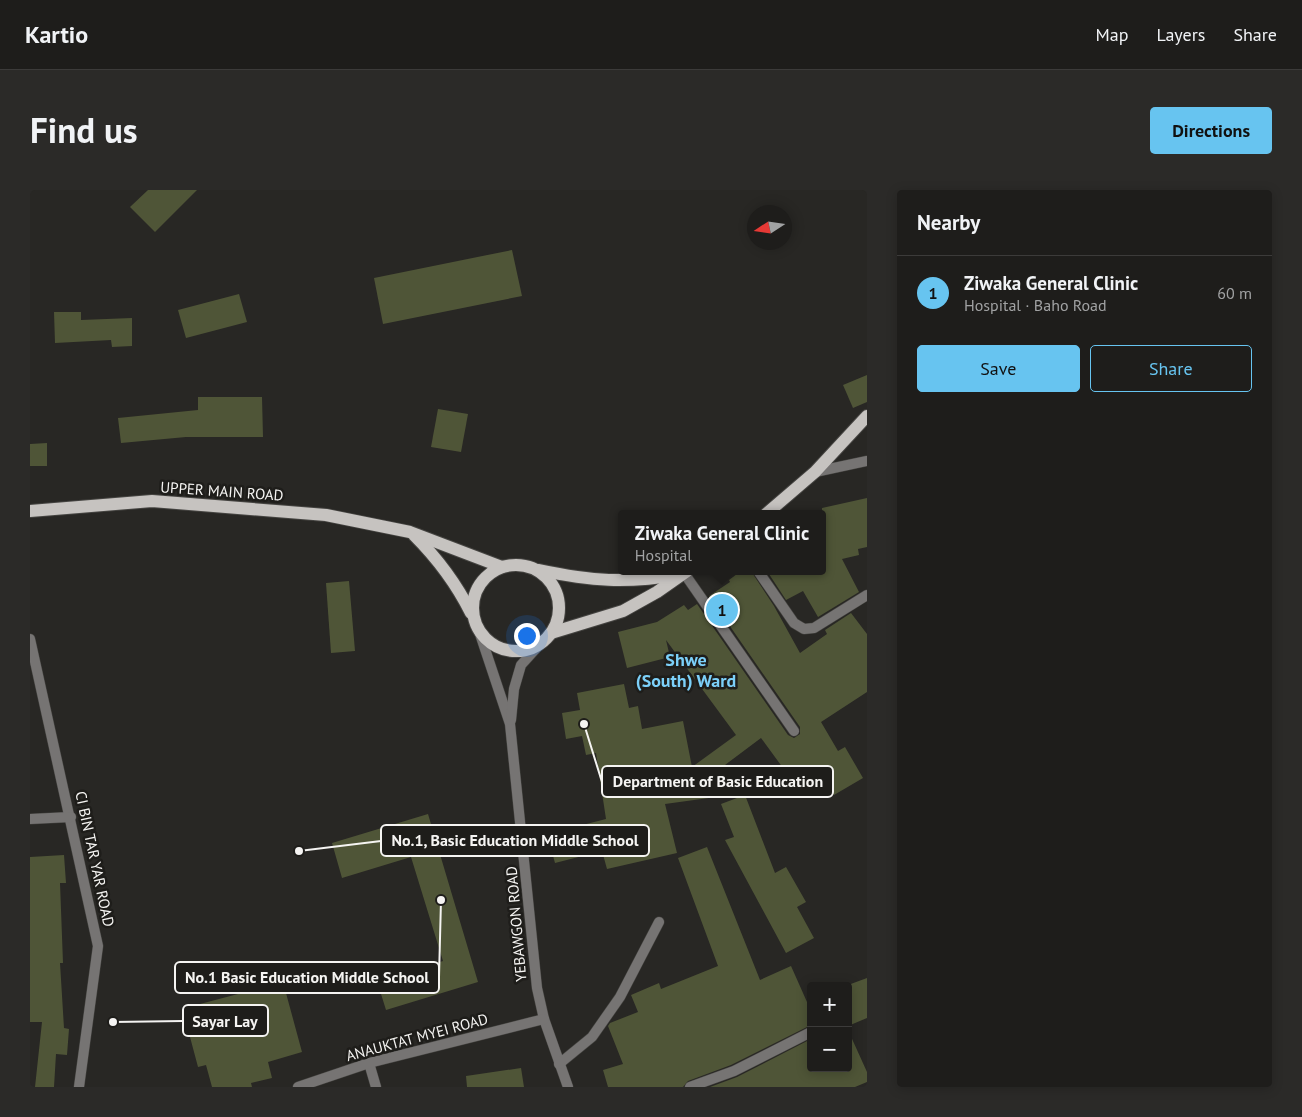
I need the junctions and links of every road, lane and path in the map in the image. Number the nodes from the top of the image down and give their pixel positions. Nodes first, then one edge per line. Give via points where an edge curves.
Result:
1 (867, 416) edge
2 (867, 461) edge
3 (815, 472) junction
4 (771, 510) edge
5 (30, 511) edge
6 (410, 532) junction
7 (502, 566) junction
8 (538, 570) junction
9 (671, 575) edge
10 (682, 575) edge
11 (688, 575) edge
12 (761, 575) edge
13 (867, 595) edge
14 (473, 617) junction
15 (479, 630) junction
16 (552, 633) junction
17 (30, 640) edge
18 (541, 643) junction
19 (510, 724) junction
20 (794, 731) dead end
21 (70, 817) junction
22 (30, 819) edge
23 (659, 922) dead end
24 (544, 1018) junction
25 (807, 1034) edge
26 (369, 1063) junction
27 (559, 1064) junction
28 (79, 1087) edge
29 (298, 1087) edge
30 (376, 1087) edge
31 (568, 1087) edge
32 (690, 1087) edge

1 - 3 main road
2 - 3 street
3 - 4 main road
5 - 6 main road, UPPER MAIN ROAD via 152,502 326,515
6 - 7 main road, UPPER MAIN ROAD
6 - 14 main road via 438,560 459,589
7 - 8 main road via 526,565
7 - 14 main road via 488,574 478,586 473,601
8 - 9 main road via 615,582
8 - 16 main road via 557,592 560,606
10 - 16 main road via 623,611
11 - 20 street
12 - 13 street via 794,623 804,630 814,628
14 - 15 main road
15 - 18 main road via 488,641 507,650 528,650
15 - 19 street
16 - 18 main road
17 - 21 street, CI BIN TAR YAR ROAD
18 - 19 street via 521,665
19 - 24 street, YEBAWGON ROAD via 536,988
21 - 22 street
21 - 28 street, CI BIN TAR YAR ROAD via 98,946
23 - 27 street via 620,997 592,1038
24 - 26 street, ANAUKTAT MYEI ROAD
24 - 27 street, YEBAWGON ROAD
25 - 32 street via 734,1071
26 - 29 street, ANAUKTAT MYEI ROAD
26 - 30 street
27 - 31 street, YEBAWGON ROAD

